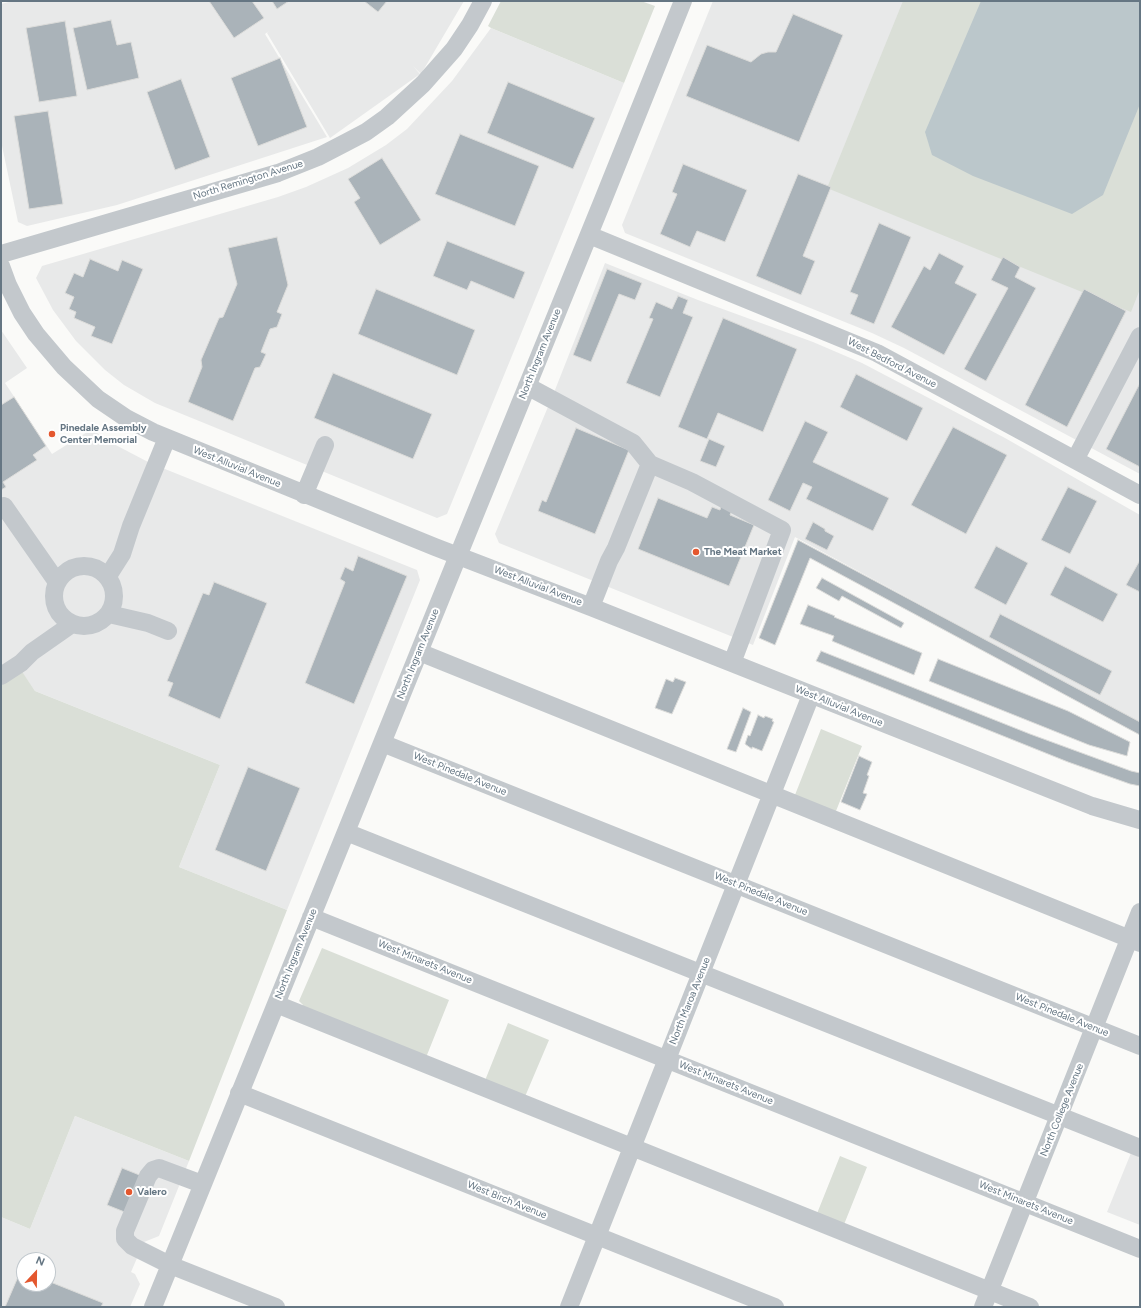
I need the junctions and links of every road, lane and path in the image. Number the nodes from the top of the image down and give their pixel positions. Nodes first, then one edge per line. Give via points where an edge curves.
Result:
1 (483, 1) edge
2 (683, 1) edge
3 (589, 235) junction
4 (1, 254) edge
5 (1, 266) edge
6 (1140, 336) edge
7 (527, 386) junction
8 (166, 438) junction
9 (324, 445) dead end
10 (1075, 460) junction
11 (650, 464) junction
12 (304, 495) junction
13 (1140, 495) edge
14 (4, 506) dead end
15 (31, 545) junction
16 (458, 556) junction
17 (71, 568) junction
18 (102, 572) junction
19 (57, 582) junction
20 (112, 606) junction
21 (591, 607) junction
22 (57, 610) junction
23 (72, 624) junction
24 (168, 631) dead end
25 (32, 652) junction
26 (419, 652) junction
27 (732, 663) junction
28 (1, 676) edge
29 (811, 695) junction
30 (382, 743) junction
31 (772, 794) junction
32 (1140, 820) edge
33 (346, 832) junction
34 (736, 884) junction
35 (1140, 912) edge
36 (311, 917) junction
37 (1135, 941) edge
38 (701, 973) junction
39 (276, 1004) junction
40 (1094, 1028) junction
41 (1140, 1046) edge
42 (667, 1059) junction
43 (239, 1093) junction
44 (1059, 1116) junction
45 (632, 1147) junction
46 (1140, 1148) edge
47 (202, 1184) junction
48 (1025, 1202) junction
49 (597, 1236) junction
50 (1140, 1248) edge
51 (170, 1265) junction
52 (986, 1299) edge
53 (153, 1307) edge
54 (276, 1307) edge
55 (568, 1307) edge
56 (775, 1307) edge
57 (1030, 1307) edge

1 - 4 street, North Remington Avenue via 454,49 437,70 387,117 345,143 278,173
2 - 3 street, North Ingram Avenue
3 - 7 street, North Ingram Avenue
3 - 10 street, West Bedford Avenue via 877,353
5 - 8 street, West Alluvial Avenue via 22,313 64,368 113,410
6 - 10 street
7 - 11 street via 633,443
7 - 16 street, North Ingram Avenue
8 - 12 street, West Alluvial Avenue
8 - 18 street via 122,554
9 - 12 street
10 - 13 street, West Bedford Avenue
11 - 21 street
11 - 27 street via 692,482 782,530
12 - 16 street, West Alluvial Avenue
14 - 15 street
15 - 17 street
15 - 19 street
16 - 21 street, West Alluvial Avenue
16 - 26 street, North Ingram Avenue
17 - 18 street via 81,566
17 - 19 street
18 - 20 street via 113,585
19 - 22 street via 54,591
20 - 23 street via 102,621 92,626
20 - 24 street
21 - 27 street, West Alluvial Avenue
22 - 23 street
22 - 25 street
23 - 25 street
25 - 28 street
26 - 30 street, North Ingram Avenue
26 - 31 street
27 - 29 street, West Alluvial Avenue
29 - 31 street, North Maroa Avenue
29 - 32 street, West Alluvial Avenue via 1092,806
30 - 33 street, North Ingram Avenue
30 - 34 street, West Pinedale Avenue
31 - 34 street, North Maroa Avenue
31 - 37 street
33 - 36 street, North Ingram Avenue
33 - 38 street
34 - 38 street, North Maroa Avenue
34 - 40 street, West Pinedale Avenue
35 - 37 street, North College Avenue
36 - 39 street, North Ingram Avenue
36 - 42 street, West Minarets Avenue
37 - 40 street, North College Avenue
38 - 42 street, North Maroa Avenue
38 - 44 street
39 - 43 street, North Ingram Avenue
39 - 45 street
40 - 41 street, West Pinedale Avenue
40 - 44 street, North College Avenue
42 - 45 street, North Maroa Avenue
42 - 48 street, West Minarets Avenue
43 - 47 street, North Ingram Avenue
43 - 49 street, West Birch Avenue
44 - 46 street
44 - 48 street, North College Avenue
45 - 49 street, North Maroa Avenue
45 - 52 street
47 - 51 street, North Ingram Avenue
47 - 51 street via 159,1168 153,1170 148,1176 125,1231 125,1239 132,1246
48 - 50 street, West Minarets Avenue
48 - 52 street, North College Avenue
49 - 55 street, North Maroa Avenue
49 - 56 street, West Birch Avenue
51 - 53 street, North Ingram Avenue
51 - 54 street
52 - 57 street

